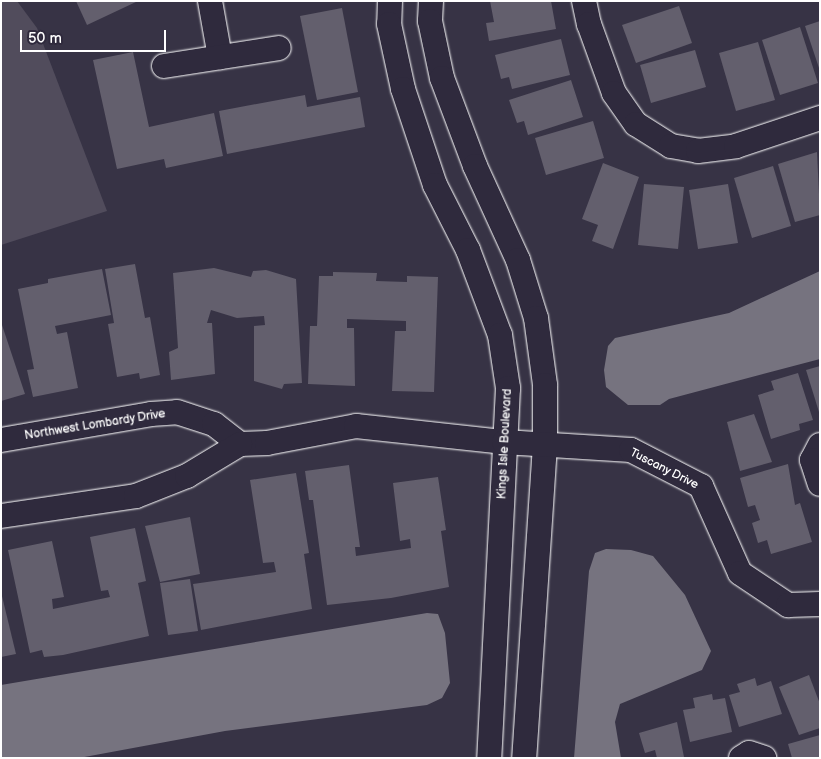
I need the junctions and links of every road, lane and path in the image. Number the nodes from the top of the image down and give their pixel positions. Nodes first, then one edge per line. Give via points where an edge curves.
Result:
1 (210, 1) edge
2 (390, 1) edge
3 (431, 1) edge
4 (584, 1) edge
5 (279, 48) dead end
6 (220, 57) junction
7 (164, 66) dead end
8 (820, 118) edge
9 (1, 440) edge
10 (504, 442) junction
11 (240, 444) junction
12 (545, 445) junction
13 (820, 445) edge
14 (820, 484) edge
15 (1, 516) edge
16 (820, 604) edge
17 (489, 758) edge
18 (524, 758) edge
19 (741, 758) edge
20 (764, 758) edge

1 - 6 street
2 - 10 street, Kings Isle Boulevard via 389,24 403,89 435,185 468,250 500,335 508,388
3 - 12 street via 430,21 442,78 475,166 518,260 536,318 546,385
4 - 8 street via 614,93 636,124 671,146 698,151 736,146
5 - 6 street
6 - 7 street
9 - 11 street, Northwest Lombardy Drive via 178,412 214,424
10 - 11 street via 356,426 267,443
10 - 12 street, Tuscany Drive
10 - 17 street, Kings Isle Boulevard
11 - 15 street via 186,476 136,496
12 - 16 street, Tuscany Drive via 631,450 701,486 740,573 788,605
12 - 18 street
13 - 14 street via 812,460
19 - 20 street via 750,753

